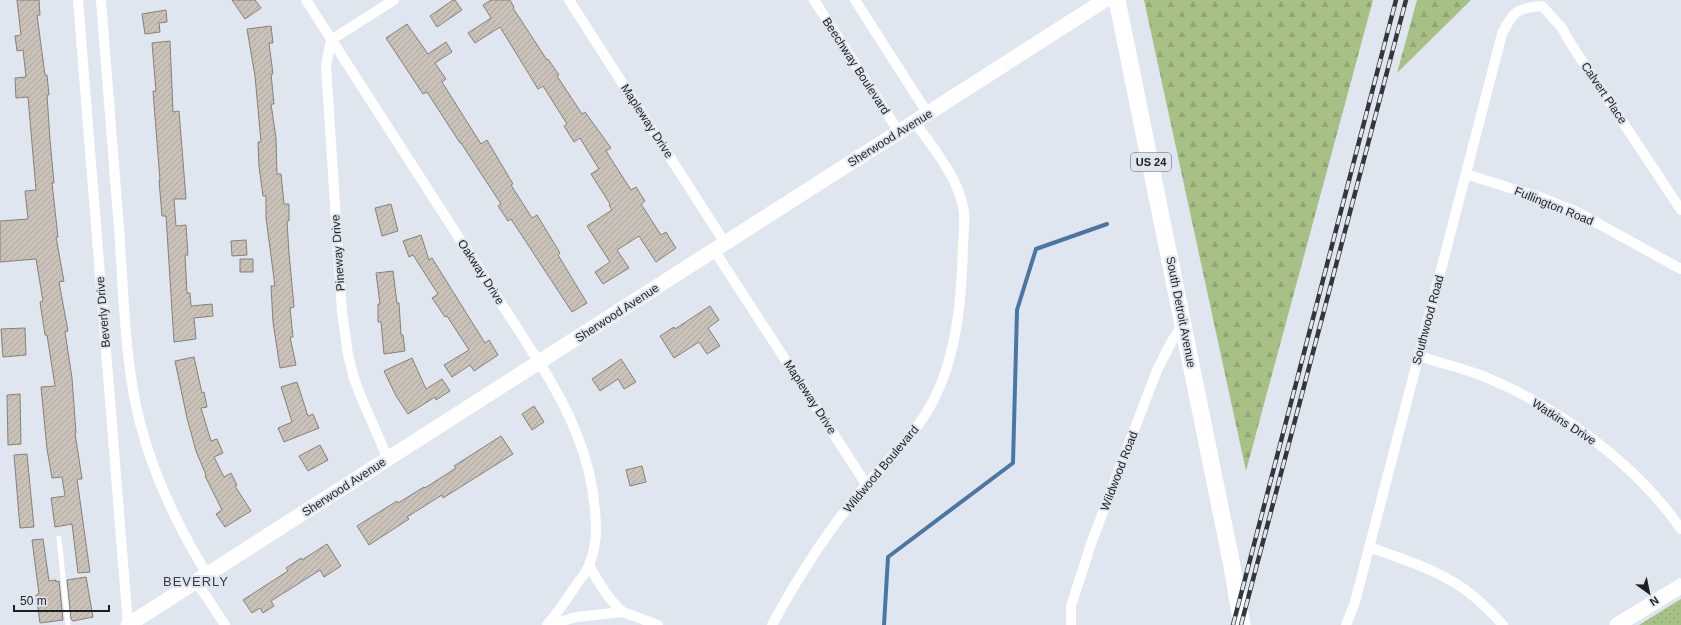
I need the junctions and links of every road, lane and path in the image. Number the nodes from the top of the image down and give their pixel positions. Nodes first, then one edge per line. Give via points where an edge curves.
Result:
1 (78, 0) edge
2 (101, 0) edge
3 (306, 0) edge
4 (394, 0) edge
5 (569, 0) edge
6 (814, 0) edge
7 (855, 0) edge
8 (1105, 0) edge
9 (1117, 0) edge
10 (1512, 15) joint
11 (331, 40) junction
12 (928, 114) junction
13 (915, 122) junction
14 (899, 132) junction
15 (1466, 174) junction
16 (1681, 210) edge
17 (720, 246) junction
18 (1681, 269) edge
19 (1183, 324) junction
20 (1419, 356) junction
21 (539, 362) junction
22 (388, 459) junction
23 (866, 484) junction
24 (1681, 529) edge
25 (59, 538) dead end
26 (1369, 548) junction
27 (589, 566) junction
28 (202, 578) junction
29 (1681, 586) edge
30 (623, 612) junction
31 (68, 625) edge
32 (128, 625) edge
33 (225, 625) edge
34 (548, 625) edge
35 (658, 625) edge
36 (772, 625) edge
37 (1071, 625) edge
38 (1242, 625) edge
39 (1346, 625) edge
40 (1503, 625) edge
41 (1617, 625) edge

1 - 32 street, Beverly Drive
2 - 28 street, Beverly Drive via 128,346 136,404 147,448 164,494 194,553
3 - 11 street, Oakway Drive
4 - 11 street
5 - 17 street, Mapleway Drive
6 - 14 street, Beechway Boulevard
7 - 12 street
8 - 12 street, Sherwood Avenue
9 - 19 main road, South Detroit Avenue / US 24
10 - 15 street, Southwood Road via 1502,34
10 - 16 street, Calvert Place via 1527,7 1542,6 1562,28
11 - 21 street, Oakway Drive
11 - 22 street, Pineway Drive via 326,66 342,312 354,378
12 - 13 street, Sherwood Avenue
13 - 14 street, Sherwood Avenue
13 - 23 street, Wildwood Boulevard via 953,177 962,202 963,259 958,307 950,353 940,384 927,411 908,440
14 - 17 street, Sherwood Avenue
15 - 18 street, Fullington Road via 1577,212
15 - 20 street, Southwood Road
17 - 21 street, Sherwood Avenue
17 - 23 street, Mapleway Drive
19 - 37 street, Wildwood Road via 1157,370 1095,534 1071,606
19 - 38 main road, South Detroit Avenue / US 24
20 - 24 street, Watkins Drive via 1483,376 1554,413 1627,468
20 - 26 street, Southwood Road
21 - 22 street, Sherwood Avenue
21 - 27 street, Oakway Drive via 569,414 590,475 597,527
22 - 28 street, Sherwood Avenue
23 - 36 street, Wildwood Boulevard via 820,544
25 - 31 lane
26 - 39 street, Southwood Road via 1355,602
26 - 40 street via 1418,564 1439,574 1472,595
27 - 30 street via 610,601
27 - 34 street
28 - 32 street, Sherwood Avenue
28 - 33 street, Beverly Drive
29 - 41 street
30 - 34 street via 576,617
30 - 35 street

